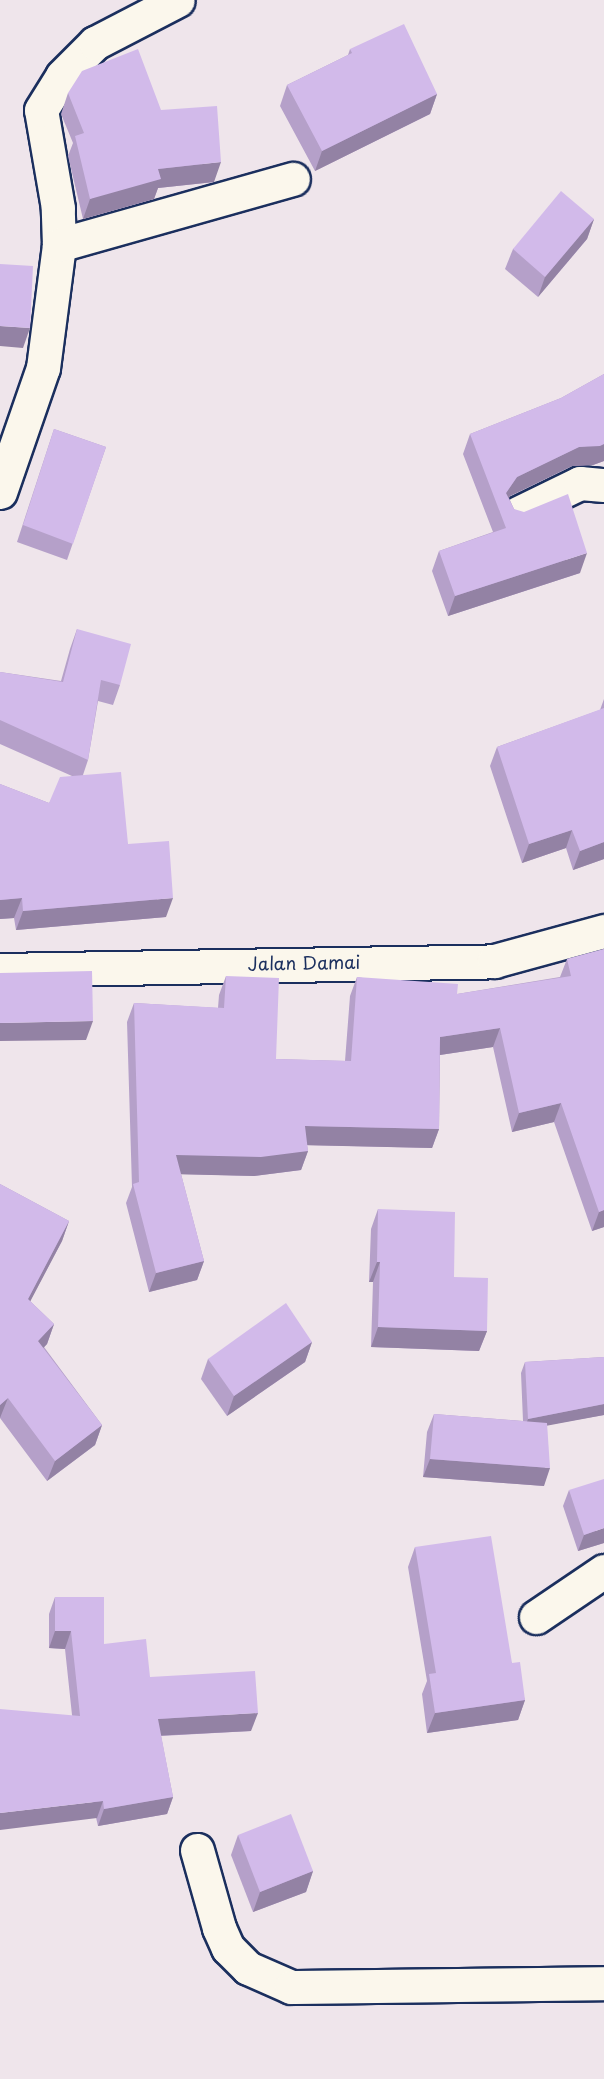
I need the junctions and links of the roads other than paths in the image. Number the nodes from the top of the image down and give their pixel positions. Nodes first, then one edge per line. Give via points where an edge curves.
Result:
1 (177, 0) edge
2 (293, 179) dead end
3 (59, 246) junction
4 (604, 485) edge
5 (0, 492) edge
6 (518, 513) edge
7 (604, 932) edge
8 (0, 970) edge
9 (604, 1571) edge
10 (536, 1617) dead end
11 (197, 1850) dead end
12 (604, 1983) edge

1 - 3 street via 95,43 62,76 41,110 58,208
2 - 3 street
3 - 5 street via 43,368
4 - 6 street via 580,483
7 - 8 street, Jalan Damai via 494,961
9 - 10 street
11 - 12 street via 228,1948 248,1968 291,1987

